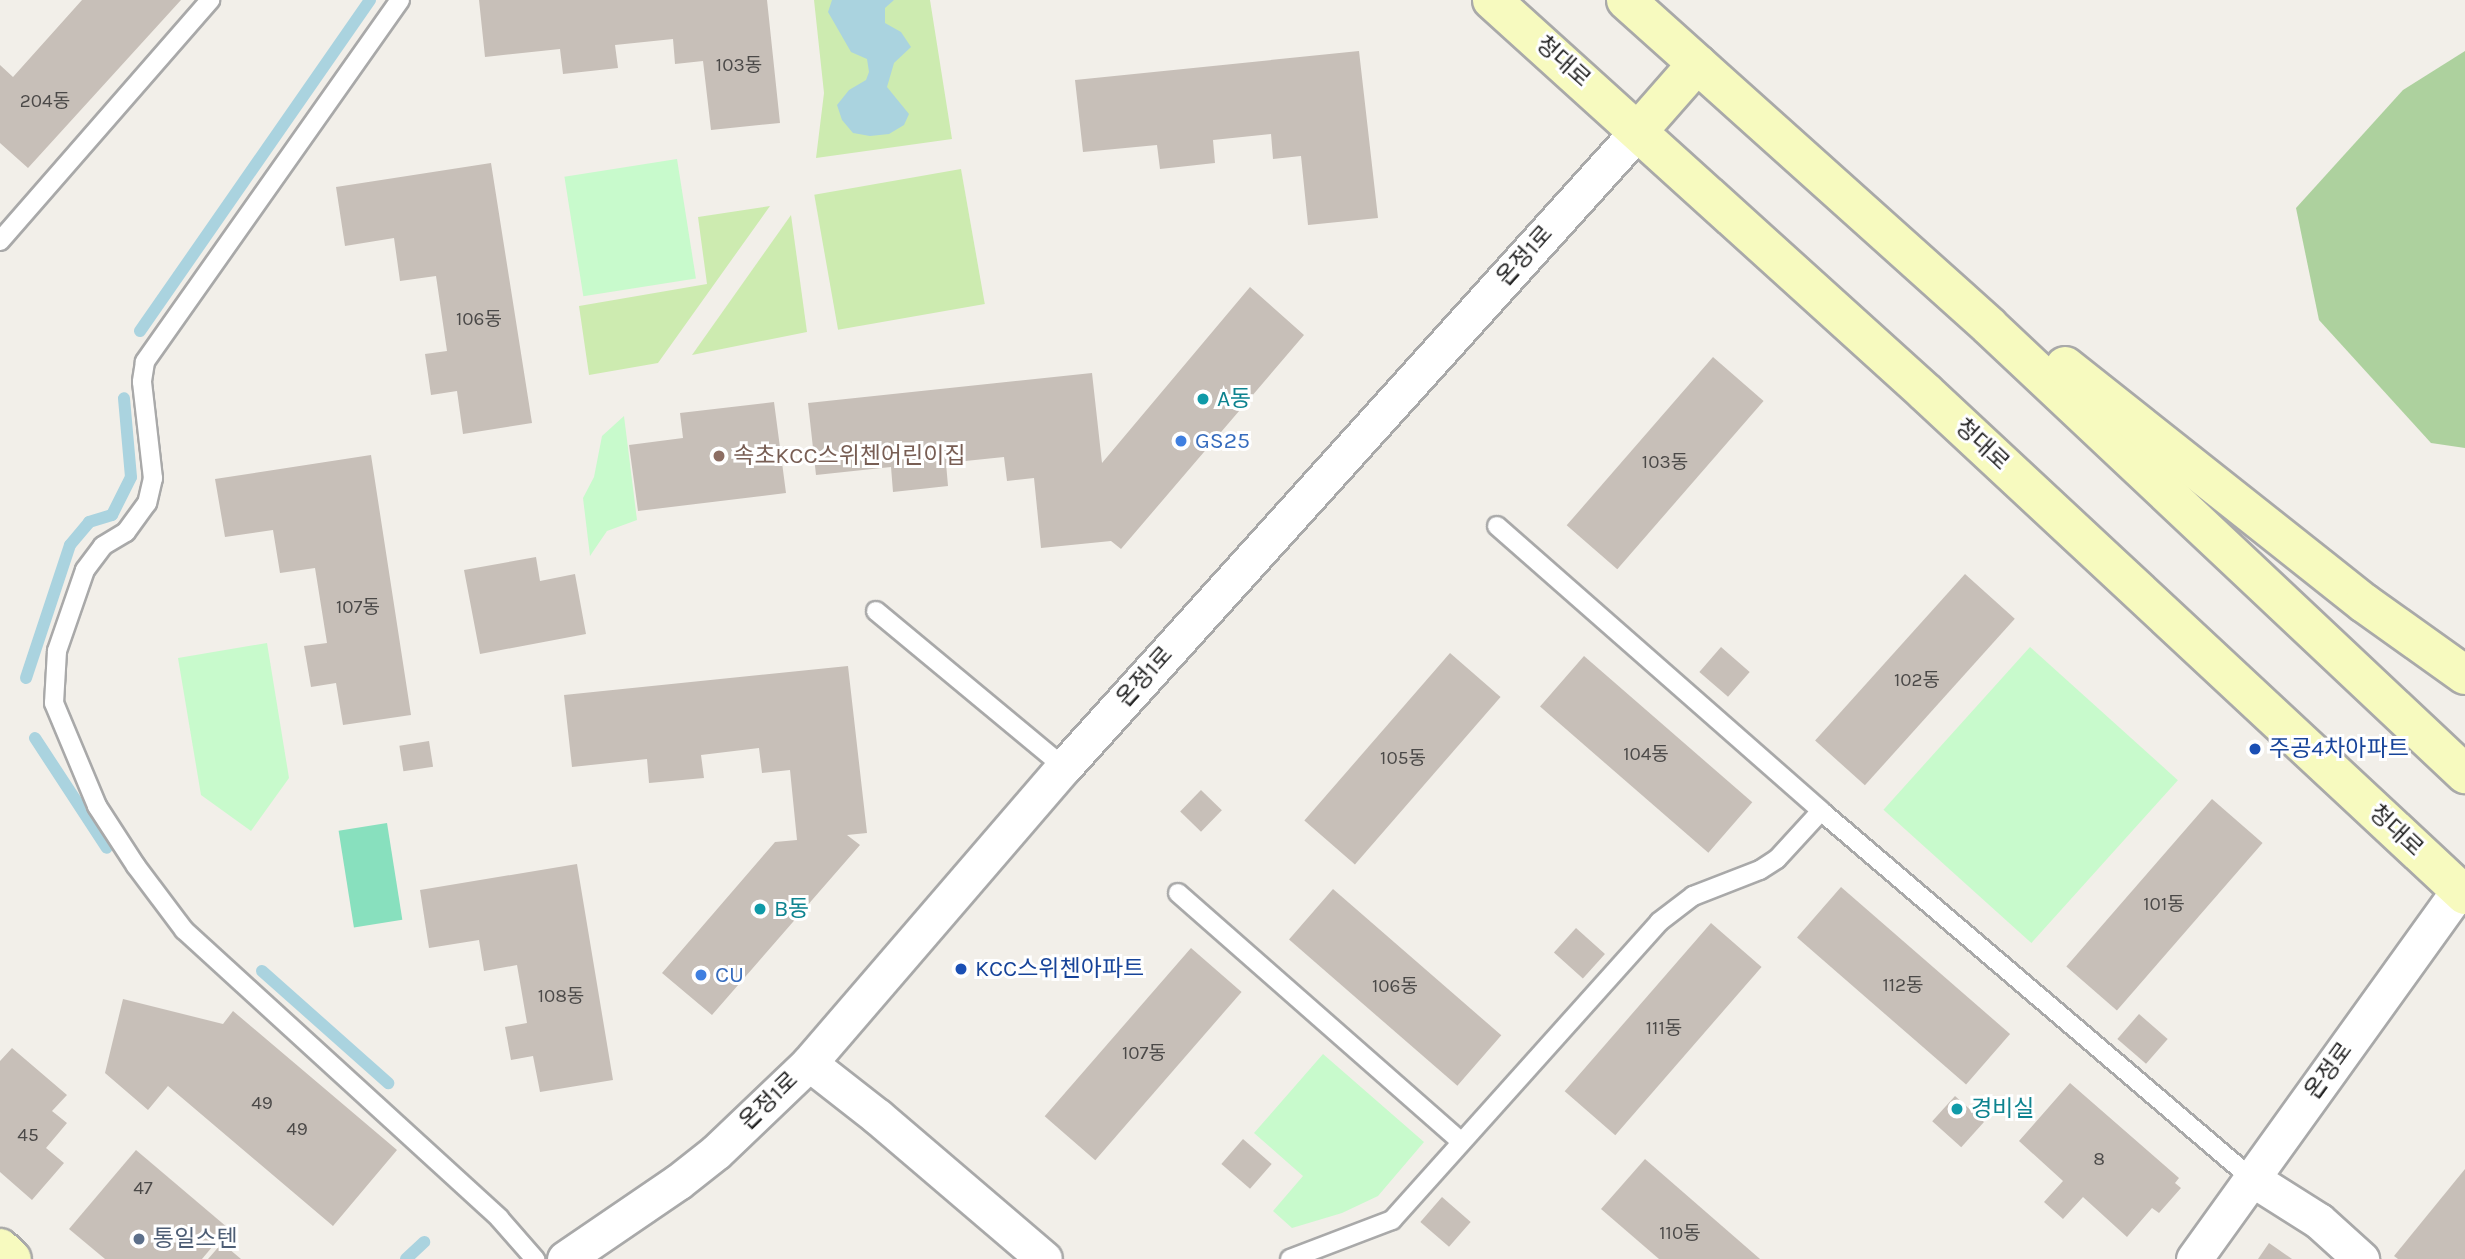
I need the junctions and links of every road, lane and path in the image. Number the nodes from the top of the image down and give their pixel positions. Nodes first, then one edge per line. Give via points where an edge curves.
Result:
1 (210, 0) edge
2 (400, 0) edge
3 (1492, 0) edge
4 (1626, 0) edge
5 (1697, 64) junction
6 (1639, 130) junction
7 (1814, 169) junction
8 (0, 241) edge
9 (1497, 526) dead end
10 (876, 611) dead end
11 (2465, 675) edge
12 (1064, 767) junction
13 (2465, 774) edge
14 (1821, 811) junction
15 (2463, 890) edge
16 (1178, 893) dead end
17 (808, 1063) junction
18 (1461, 1142) junction
19 (2252, 1178) junction
20 (0, 1248) edge
21 (12, 1259) edge
22 (535, 1259) edge
23 (565, 1259) edge
24 (1044, 1259) edge
25 (1290, 1259) edge
26 (2194, 1259) edge
27 (2361, 1259) edge

1 - 8 lane
2 - 22 lane via 145,362 142,382 153,478 147,503 125,532 103,546 85,570 57,651 54,704 97,806 184,930 499,1217
3 - 6 street, 청대로
4 - 5 street
5 - 6 street, 온정1로
5 - 7 street
6 - 12 street, 온정1로
6 - 15 street, 청대로
7 - 11 street via 2364,603
7 - 13 street via 1989,326
9 - 14 lane
10 - 12 lane
12 - 17 street, 온정1로
14 - 18 lane via 1777,859 1693,896 1658,922
14 - 19 lane
15 - 19 street, 온정로
16 - 18 lane
17 - 23 street, 온정1로 via 716,1152
17 - 24 street
18 - 25 lane via 1392,1220
19 - 26 street, 온정로
19 - 27 street via 2319,1221
20 - 21 street

